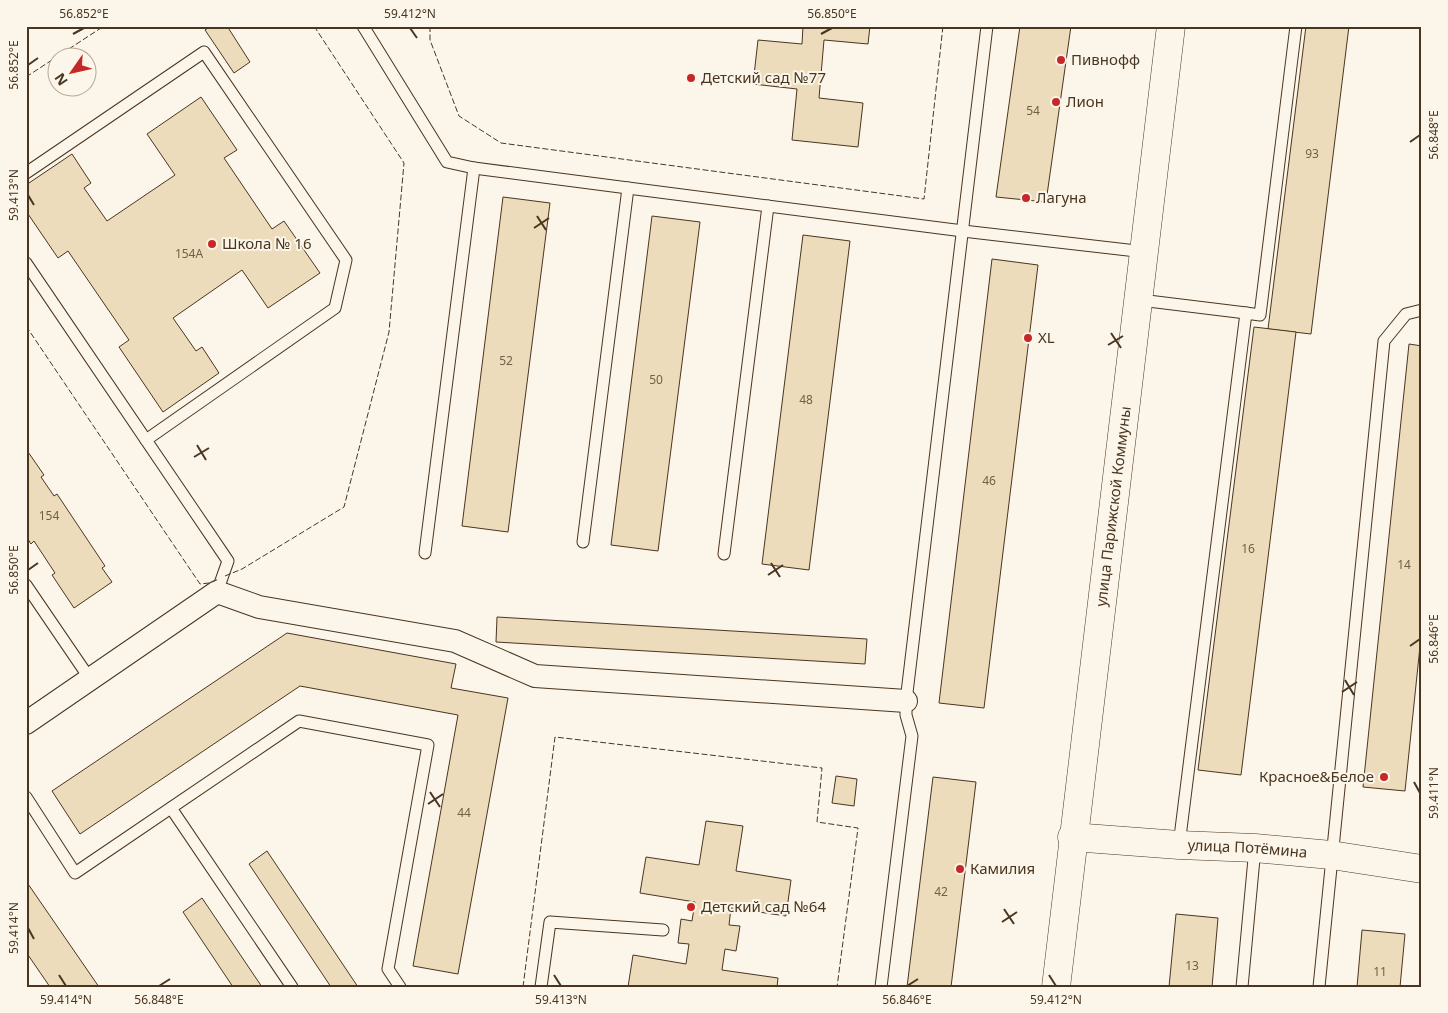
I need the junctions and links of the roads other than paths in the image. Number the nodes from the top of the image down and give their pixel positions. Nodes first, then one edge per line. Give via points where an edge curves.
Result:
1 (363, 26) edge
2 (987, 26) edge
3 (1171, 26) edge
4 (1296, 26) edge
5 (474, 168) junction
6 (26, 173) edge
7 (628, 188) junction
8 (768, 206) junction
9 (963, 231) junction
10 (1146, 252) junction
11 (26, 263) edge
12 (1140, 300) junction
13 (1422, 310) edge
14 (1246, 313) junction
15 (146, 440) junction
16 (583, 542) dead end
17 (425, 553) dead end
18 (724, 554) dead end
19 (26, 585) edge
20 (217, 592) junction
21 (90, 679) junction
22 (906, 701) junction
23 (26, 723) edge
24 (26, 797) edge
25 (171, 808) junction
26 (1072, 837) junction
27 (1179, 844) junction
28 (1255, 848) junction
29 (1331, 856) junction
30 (1422, 869) edge
31 (663, 930) dead end
32 (292, 987) edge
33 (400, 987) edge
34 (541, 987) edge
35 (881, 987) edge
36 (1056, 987) edge
37 (1242, 987) edge
38 (1319, 987) edge

1 - 5 lane via 447,162
2 - 9 lane
3 - 10 main road, улица Парижской Коммуны
4 - 14 lane via 1260,315
5 - 7 lane
5 - 17 lane
6 - 15 lane via 204,52 346,260 334,308
7 - 8 lane
7 - 16 lane
8 - 9 lane
8 - 18 lane
9 - 10 lane
9 - 22 lane
10 - 12 main road, улица Парижской Коммуны
11 - 15 lane
12 - 14 lane
12 - 26 main road, улица Парижской Коммуны
13 - 29 lane via 1406,314 1384,342
14 - 27 lane
15 - 20 lane via 228,561
19 - 21 lane
20 - 21 street
20 - 22 street via 259,607 455,641 534,676
21 - 23 street
22 - 35 lane via 912,736
24 - 25 lane via 75,873
25 - 32 lane
25 - 33 lane via 300,721 428,745 388,969
26 - 27 main road, улица Потёмина
26 - 36 main road, улица Парижской Коммуны
27 - 28 main road, улица Потёмина
28 - 29 main road, улица Потёмина
28 - 37 lane
29 - 30 main road, улица Потёмина
29 - 38 lane
31 - 34 lane via 550,922

